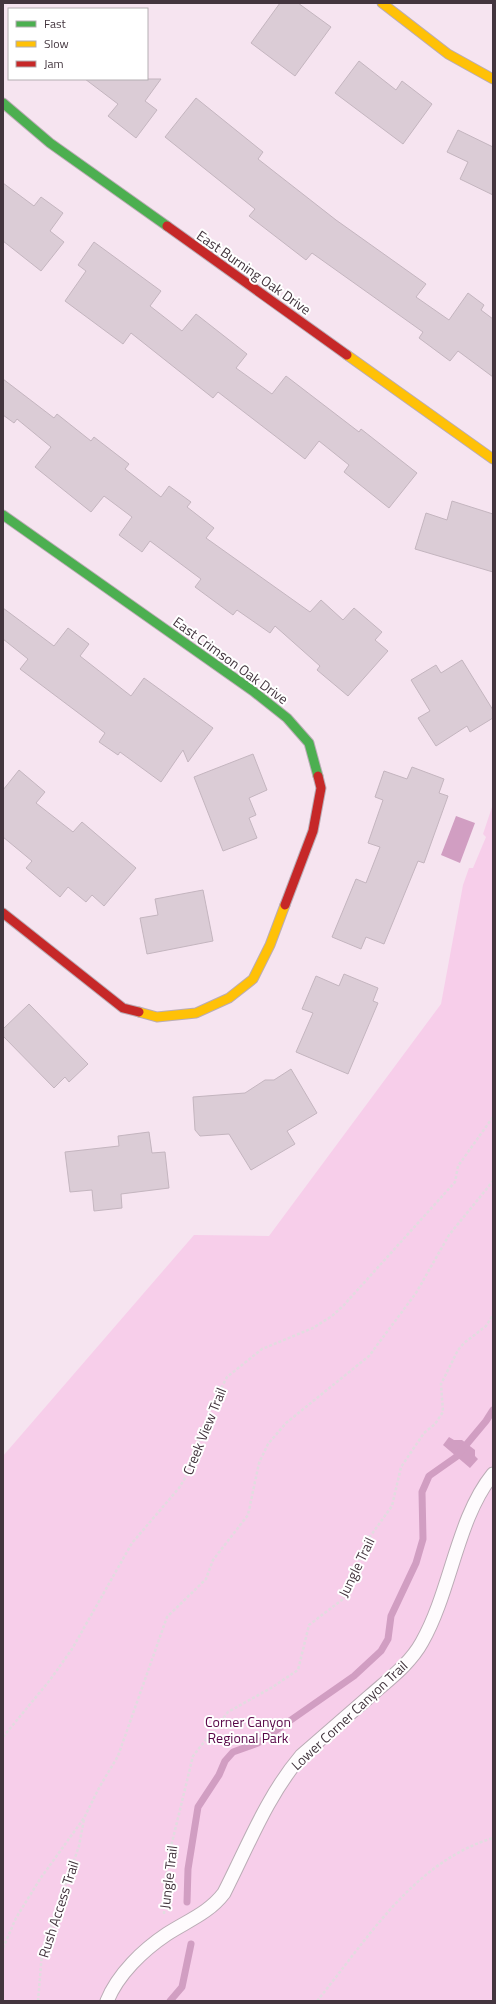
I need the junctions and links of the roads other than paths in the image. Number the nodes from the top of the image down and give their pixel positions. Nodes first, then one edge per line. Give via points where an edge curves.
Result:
1 (382, 3) edge
2 (493, 79) edge
3 (3, 103) edge
4 (493, 459) edge
5 (3, 515) edge
6 (3, 913) edge
7 (493, 1474) edge
8 (108, 2001) edge

1 - 2 street via 448,54
3 - 4 street, East Burning Oak Drive via 50,143
5 - 6 street, East Crimson Oak Drive via 253,691 287,718 309,743 321,788 314,831 270,946 252,979 229,998 196,1013 157,1017 123,1008
7 - 8 lane, Lower Corner Canyon Trail via 474,1507 438,1608 422,1642 396,1673 301,1756 288,1771 216,1904 166,1935 134,1962 120,1979

